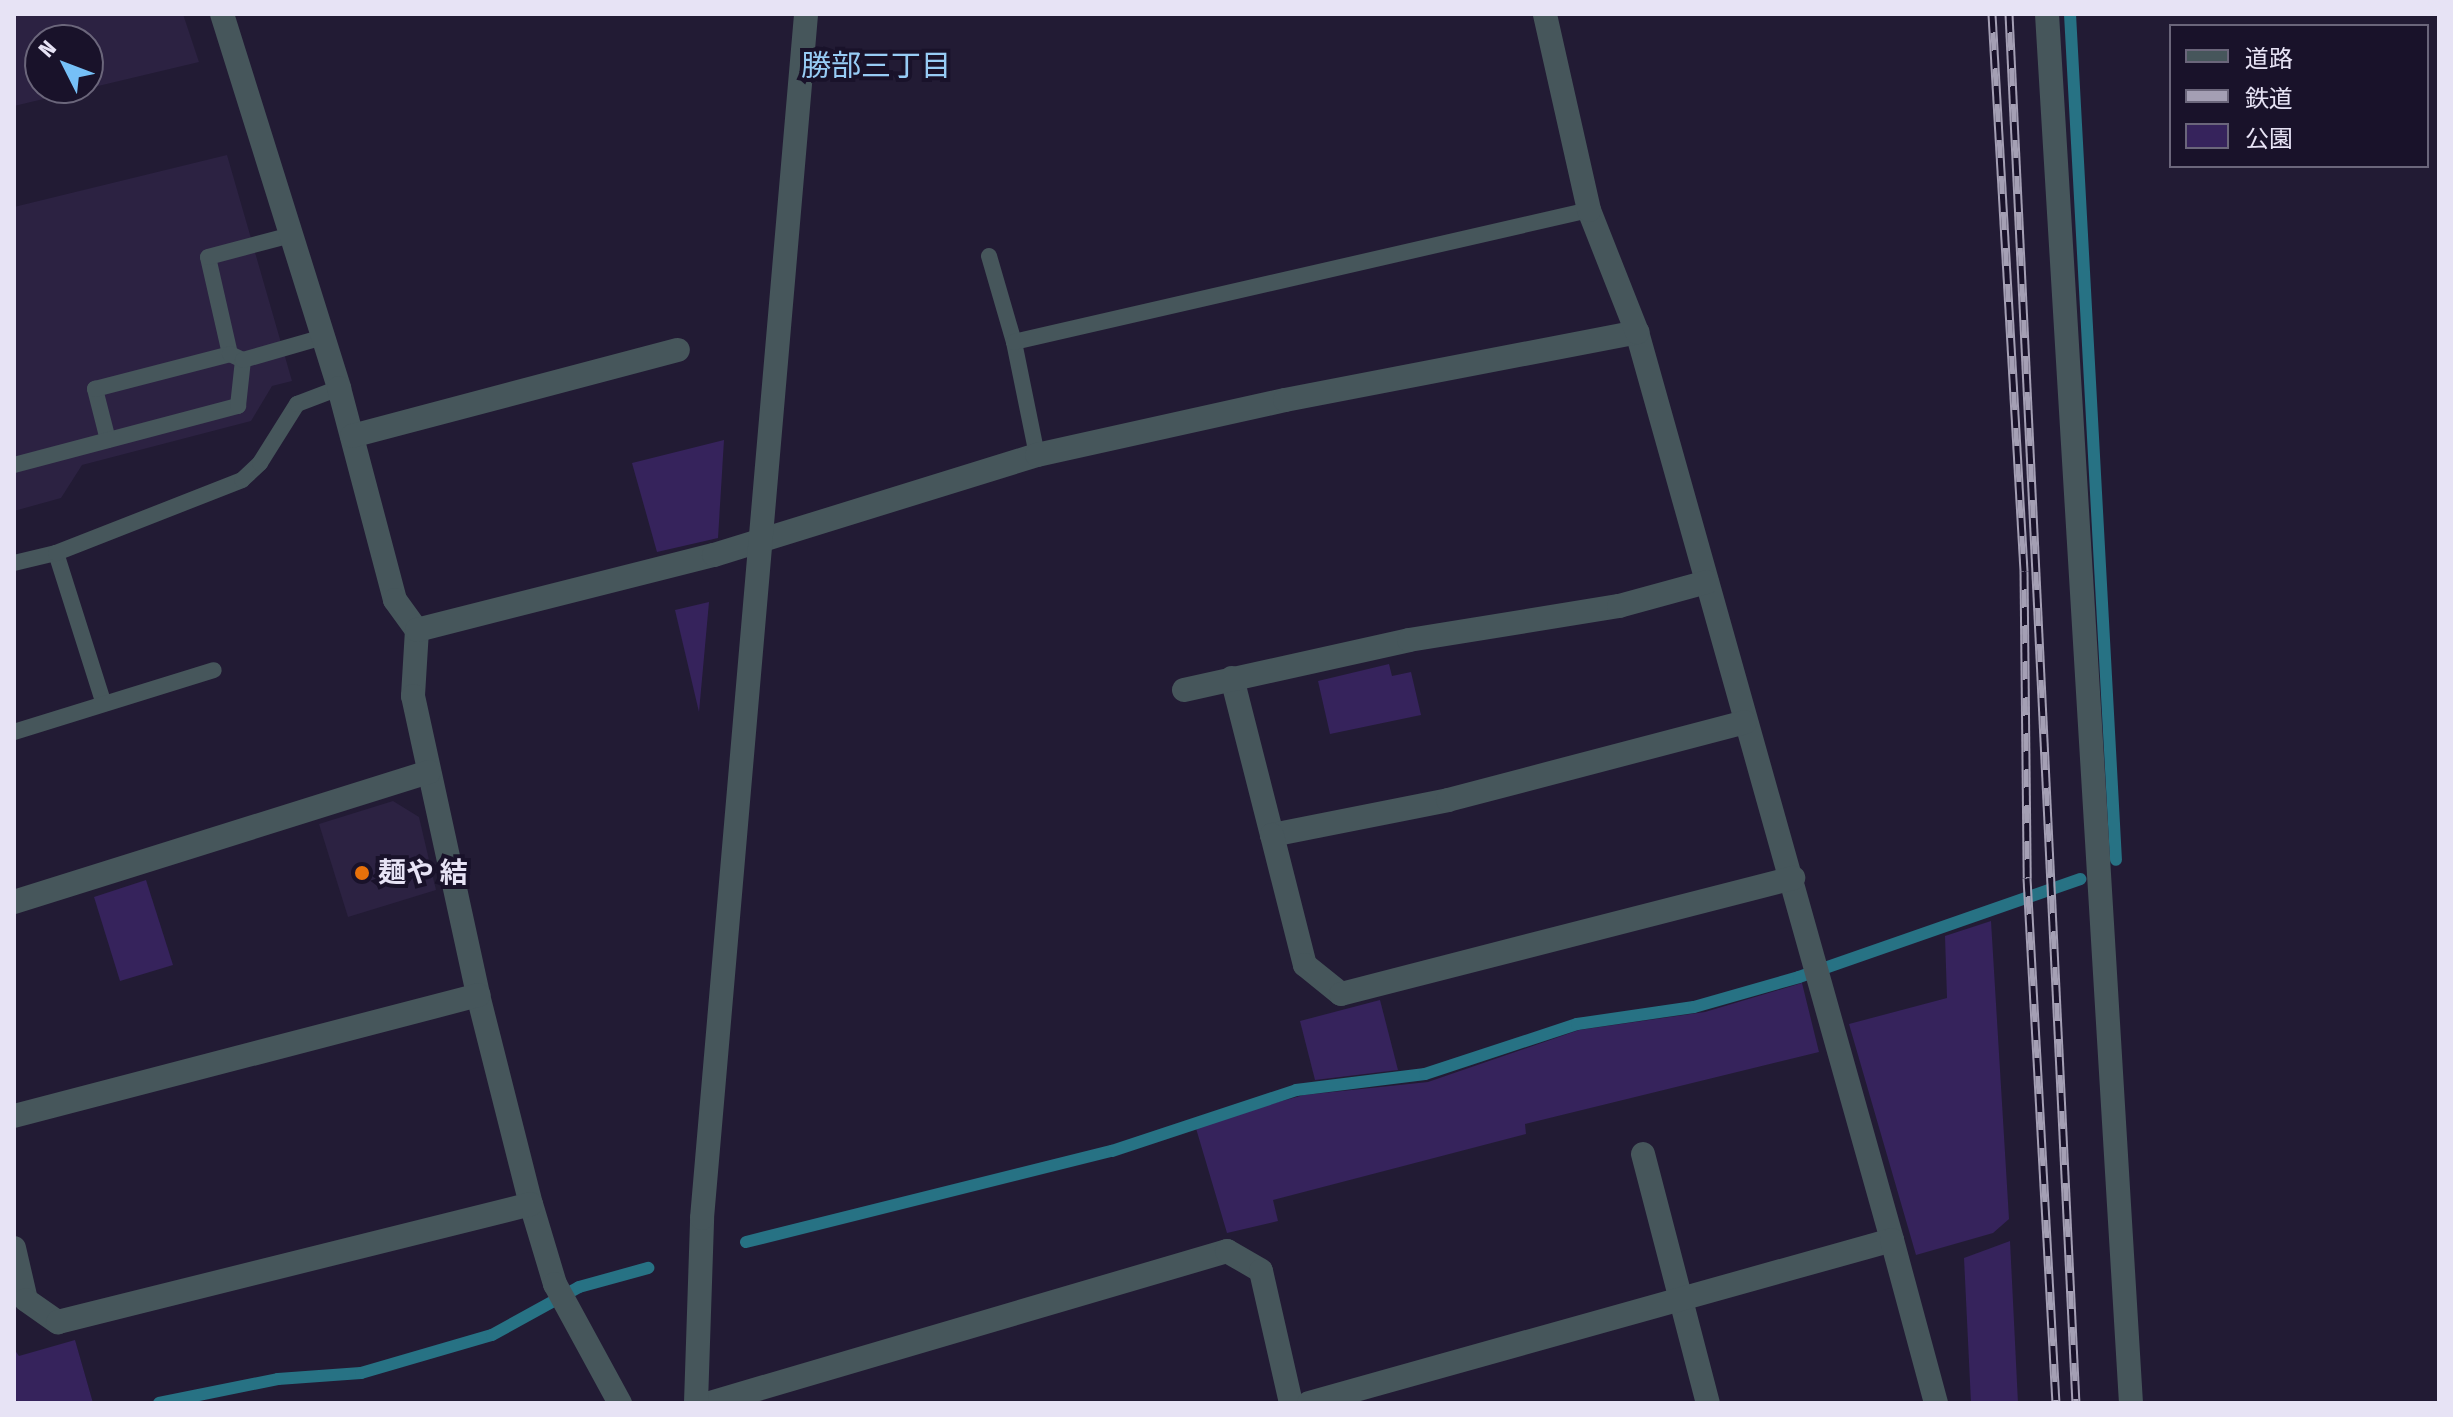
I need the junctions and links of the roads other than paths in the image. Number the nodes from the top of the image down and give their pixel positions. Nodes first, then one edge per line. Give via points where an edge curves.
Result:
1 (222, 14) edge
2 (806, 14) edge
3 (1545, 14) edge
4 (2047, 14) edge
5 (1589, 210) junction
6 (291, 235) junction
7 (989, 256) dead end
8 (1637, 332) junction
9 (323, 337) junction
10 (1014, 342) junction
11 (678, 350) dead end
12 (237, 357) junction
13 (339, 388) junction
14 (352, 436) junction
15 (108, 440) junction
16 (1037, 455) junction
17 (14, 465) edge
18 (764, 539) junction
19 (56, 553) junction
20 (14, 563) edge
21 (1707, 582) junction
22 (417, 630) junction
23 (214, 670) dead end
24 (1232, 678) junction
25 (1184, 690) dead end
26 (104, 704) junction
27 (1745, 722) junction
28 (14, 732) edge
29 (429, 772) junction
30 (1272, 835) junction
31 (1793, 878) junction
32 (14, 902) edge
33 (478, 995) junction
34 (14, 1116) edge
35 (1643, 1154) dead end
36 (531, 1204) junction
37 (1892, 1240) junction
38 (14, 1248) edge
39 (1680, 1298) junction
40 (620, 1403) edge
41 (696, 1403) edge
42 (710, 1403) edge
43 (1291, 1403) edge
44 (1309, 1403) edge
45 (1708, 1403) edge
46 (1936, 1403) edge
47 (2131, 1403) edge

1 - 6 street
2 - 18 street
3 - 5 street
4 - 47 street
5 - 8 street
5 - 10 lane
6 - 9 street
6 - 12 lane via 208,257
7 - 10 lane
8 - 16 street via 1285,400
8 - 21 street
9 - 12 lane
9 - 13 street
10 - 16 lane
11 - 14 street
12 - 15 lane via 238,406
12 - 15 lane via 95,389
13 - 14 street
13 - 19 lane via 297,404 260,463 242,480
14 - 22 street via 395,600
15 - 17 lane
16 - 18 street
18 - 22 street
18 - 41 street via 702,1218
19 - 20 lane
19 - 26 lane
21 - 24 street via 1619,606 1409,640
21 - 27 street
22 - 29 street via 413,696
23 - 26 lane
24 - 25 street
24 - 30 street
26 - 28 lane
27 - 30 street via 1448,800
27 - 31 street
29 - 32 street
29 - 33 street
30 - 31 street via 1305,965 1341,994
31 - 37 street
33 - 34 street
33 - 36 street
35 - 39 street
36 - 38 street via 58,1322 26,1300
36 - 40 street via 560,1294
37 - 39 street
37 - 46 street
39 - 44 street
39 - 45 street
42 - 43 street via 1227,1251 1261,1271

